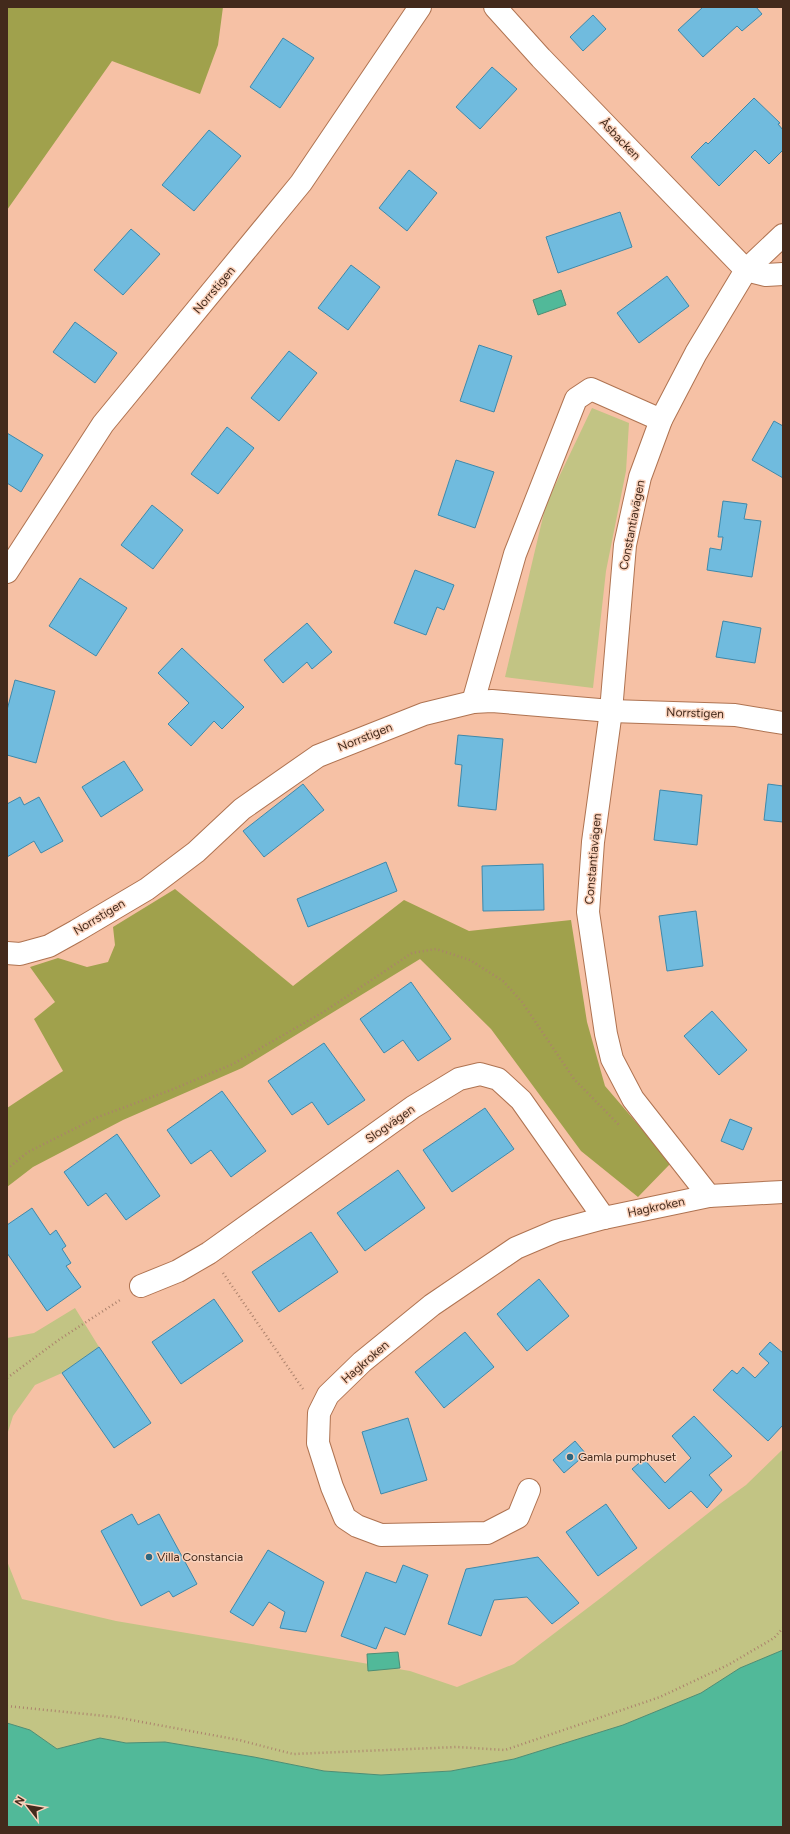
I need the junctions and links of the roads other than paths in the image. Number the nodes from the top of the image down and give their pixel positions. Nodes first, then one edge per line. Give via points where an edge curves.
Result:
1 (420, 7) edge
2 (495, 7) edge
3 (783, 235) edge
4 (746, 270) junction
5 (783, 274) edge
6 (661, 420) junction
7 (7, 572) edge
8 (473, 702) junction
9 (611, 711) junction
10 (783, 722) edge
11 (7, 953) edge
12 (783, 1192) edge
13 (709, 1196) junction
14 (604, 1218) junction
15 (141, 1286) road end
16 (529, 1490) dead end

1 - 7 street, Norrstigen via 301,183 103,424
2 - 4 street, Åsbacken
3 - 4 street, Constantiavägen
4 - 5 street via 766,275
4 - 6 street, Constantiavägen via 696,352
6 - 8 street via 591,389 576,399 515,554
6 - 9 street, Constantiavägen via 640,476 625,545
8 - 9 street, Norrstigen via 492,701
8 - 11 street, Norrstigen via 424,714 318,756 242,809 196,852 147,889 49,946 20,954
9 - 10 street, Norrstigen via 734,715
9 - 13 street, Constantiavägen via 593,842 588,912 606,1034 612,1059 633,1099
12 - 13 street
13 - 14 street, Hagkroken
14 - 15 street, Slogvägen via 521,1100 498,1079 480,1074 459,1079 413,1107 208,1253 178,1271
14 - 16 street, Hagkroken via 556,1231 516,1248 432,1305 362,1362 328,1395 319,1413 318,1443 345,1518 357,1526 381,1535 487,1533 518,1517

